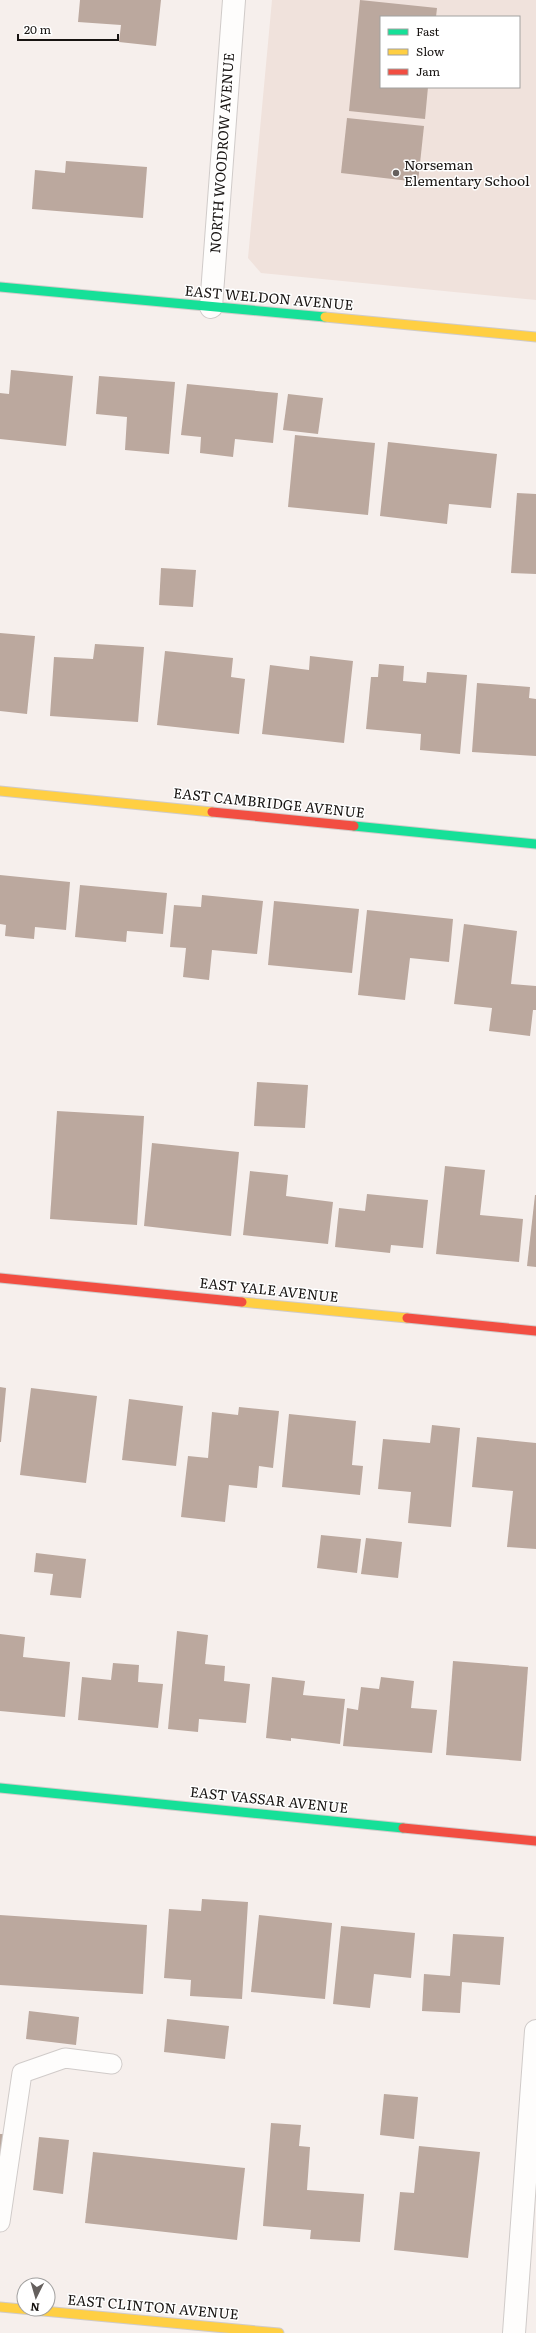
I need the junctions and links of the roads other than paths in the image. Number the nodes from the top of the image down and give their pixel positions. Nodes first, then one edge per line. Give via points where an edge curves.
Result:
1 (234, 0) edge
2 (0, 287) edge
3 (211, 307) junction
4 (536, 337) edge
5 (0, 791) edge
6 (536, 844) edge
7 (0, 1278) edge
8 (536, 1331) edge
9 (0, 1788) edge
10 (536, 1841) edge
11 (536, 2031) edge
12 (112, 2064) dead end
13 (0, 2222) edge
14 (0, 2307) edge
15 (279, 2333) edge
16 (514, 2333) edge

1 - 3 street, NORTH WOODROW AVENUE
2 - 3 street, EAST WELDON AVENUE
3 - 4 street, EAST WELDON AVENUE
5 - 6 street, EAST CAMBRIDGE AVENUE
7 - 8 street, EAST YALE AVENUE
9 - 10 street, EAST VASSAR AVENUE
11 - 16 street
12 - 13 lane via 64,2058 22,2073
14 - 15 street, EAST CLINTON AVENUE

